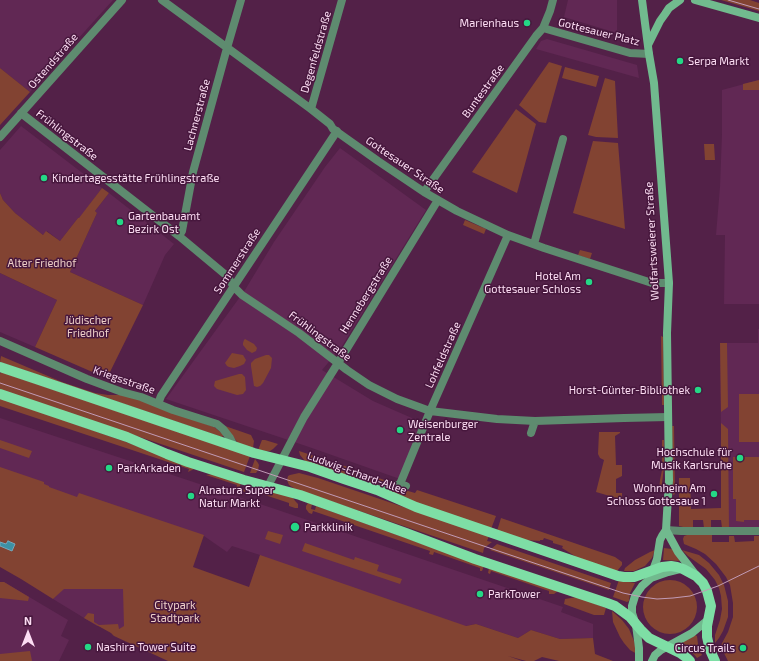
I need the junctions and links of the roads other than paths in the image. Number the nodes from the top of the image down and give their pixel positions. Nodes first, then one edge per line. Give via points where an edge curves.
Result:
1 (122, 0) edge
2 (162, 0) edge
3 (241, 0) edge
4 (342, 0) edge
5 (553, 0) edge
6 (642, 0) edge
7 (680, 0) edge
8 (695, 0) edge
9 (759, 18) edge
10 (543, 28) junction
11 (648, 46) junction
12 (227, 48) junction
13 (649, 54) junction
14 (311, 109) junction
15 (21, 113) junction
16 (337, 132) junction
17 (0, 137) edge
18 (563, 139) dead end
19 (424, 192) junction
20 (438, 200) junction
21 (508, 235) junction
22 (179, 236) junction
23 (534, 244) junction
24 (669, 283) junction
25 (234, 287) junction
26 (0, 341) edge
27 (338, 363) junction
28 (0, 367) edge
29 (0, 394) edge
30 (158, 404) junction
31 (430, 411) junction
32 (668, 417) junction
33 (535, 421) junction
34 (531, 433) dead end
35 (234, 446) junction
36 (281, 460) junction
37 (268, 486) junction
38 (377, 490) junction
39 (666, 530) junction
40 (759, 531) edge
41 (683, 569) junction
42 (653, 570) junction
43 (696, 576) junction
44 (709, 619) junction
45 (636, 625) junction
46 (667, 646) junction
47 (639, 661) edge
48 (652, 661) edge
49 (690, 661) edge
50 (715, 661) edge

1 - 15 street, Ostendstraße
2 - 12 street, Gottesauer Straße
3 - 12 street, Lachnerstraße
4 - 14 street, Degenfeldstraße
5 - 10 street, Buntestraße
6 - 11 main road, Wolfartsweierer Straße
7 - 11 main road via 669,8
8 - 9 main road
10 - 13 street, Gottesauer Platz via 630,53
10 - 19 street, Buntestraße
11 - 13 main road, Wolfartsweierer Straße
12 - 14 street, Gottesauer Straße
12 - 22 street, Lachnerstraße via 193,172
13 - 24 main road, Wolfartsweierer Straße via 654,83
14 - 16 street, Gottesauer Straße
15 - 17 street, Ostendstraße
15 - 22 street, Frühlingstraße
16 - 19 street, Gottesauer Straße
16 - 25 street, Sommerstraße
18 - 23 street
19 - 20 street, Gottesauer Straße
20 - 21 street, Gottesauer Straße
20 - 27 street, Hennebergstraße
21 - 23 street, Gottesauer Straße
21 - 31 street, Lohfeldstraße
22 - 25 street, Frühlingstraße via 227,276
23 - 24 street, Gottesauer Straße via 652,283
24 - 32 main road, Wolfartsweierer Straße
25 - 27 street, Frühlingstraße
25 - 30 street, Sommerstraße
26 - 30 street, Kriegsstraße via 81,377
27 - 31 street, Frühlingstraße via 369,385
27 - 36 street, Hennebergstraße
28 - 35 main road, Ludwig-Erhard-Allee
29 - 37 main road via 127,437 182,460
30 - 35 street, Kriegsstraße via 217,424
31 - 33 street, Frühlingstraße
31 - 38 street, Lohfeldstraße via 403,485
32 - 33 street, Frühlingstraße
32 - 39 main road, Wolfartsweierer Straße via 669,494
33 - 34 street
35 - 36 main road, Ludwig-Erhard-Allee
36 - 37 street, Hennebergstraße
36 - 38 main road, Ludwig-Erhard-Allee
37 - 45 main road via 610,604 630,617
38 - 42 main road, Ludwig-Erhard-Allee via 416,507 618,576 634,577
39 - 40 street
39 - 42 main road, Wolfartsweierer Straße via 660,540
39 - 43 main road
41 - 42 main road, Ludwig-Erhard-Allee via 671,566
41 - 43 main road
41 - 45 main road via 658,575 642,586 632,606
43 - 44 main road via 707,591 711,606
44 - 46 main road via 692,633
44 - 50 main road via 708,640
45 - 46 main road via 649,638
45 - 47 main road
46 - 48 main road via 655,655
46 - 49 main road

